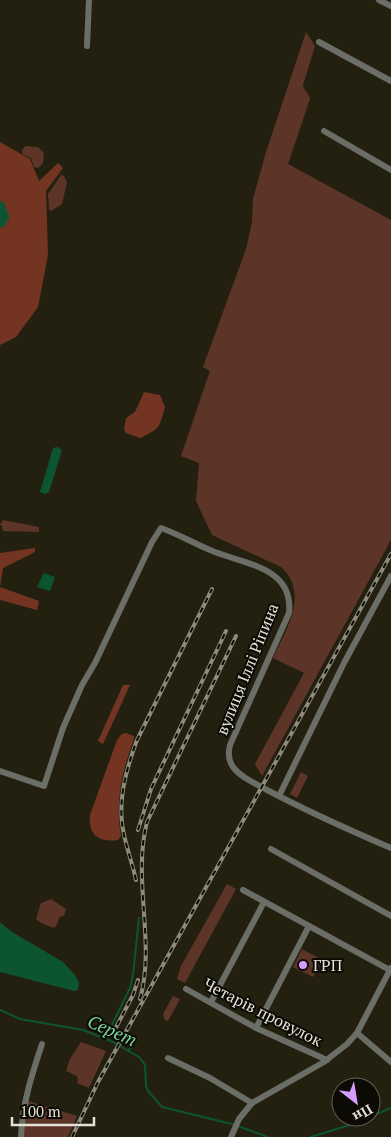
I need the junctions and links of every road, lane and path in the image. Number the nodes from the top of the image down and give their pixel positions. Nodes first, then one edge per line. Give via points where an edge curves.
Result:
1 (88, 0) edge
2 (379, 0) edge
3 (391, 6) edge
4 (319, 42) dead end
5 (87, 46) dead end
6 (391, 81) edge
7 (324, 132) dead end
8 (391, 170) edge
9 (391, 576) edge
10 (0, 771) edge
11 (279, 796) junction
12 (391, 848) edge
13 (271, 849) dead end
14 (243, 890) dead end
15 (264, 902) junction
16 (391, 916) edge
17 (310, 926) junction
18 (390, 969) edge
19 (186, 989) dead end
20 (211, 1002) junction
21 (256, 1028) junction
22 (357, 1032) junction
23 (42, 1044) dead end
24 (168, 1058) dead end
25 (327, 1060) junction
26 (391, 1062) edge
27 (252, 1103) junction
28 (232, 1134) edge
29 (21, 1137) edge

1 - 5 street
2 - 3 street
4 - 6 street
7 - 8 street
9 - 11 street
10 - 11 street, вулиця Іллі Ріпина via 44,786 63,728 82,685 161,528 209,550 267,570 284,585 289,613 229,752 230,761 239,773
11 - 12 street, вулиця Іллі Ріпина
13 - 16 street
14 - 15 street
15 - 17 street
15 - 20 street
17 - 18 street
17 - 21 street
18 - 22 street
19 - 20 street, Четарів провулок
20 - 21 street, Четарів провулок
21 - 25 street, Четарів провулок
22 - 25 street
22 - 26 street
23 - 29 street via 31,1077
24 - 27 street
25 - 27 street
27 - 28 street

